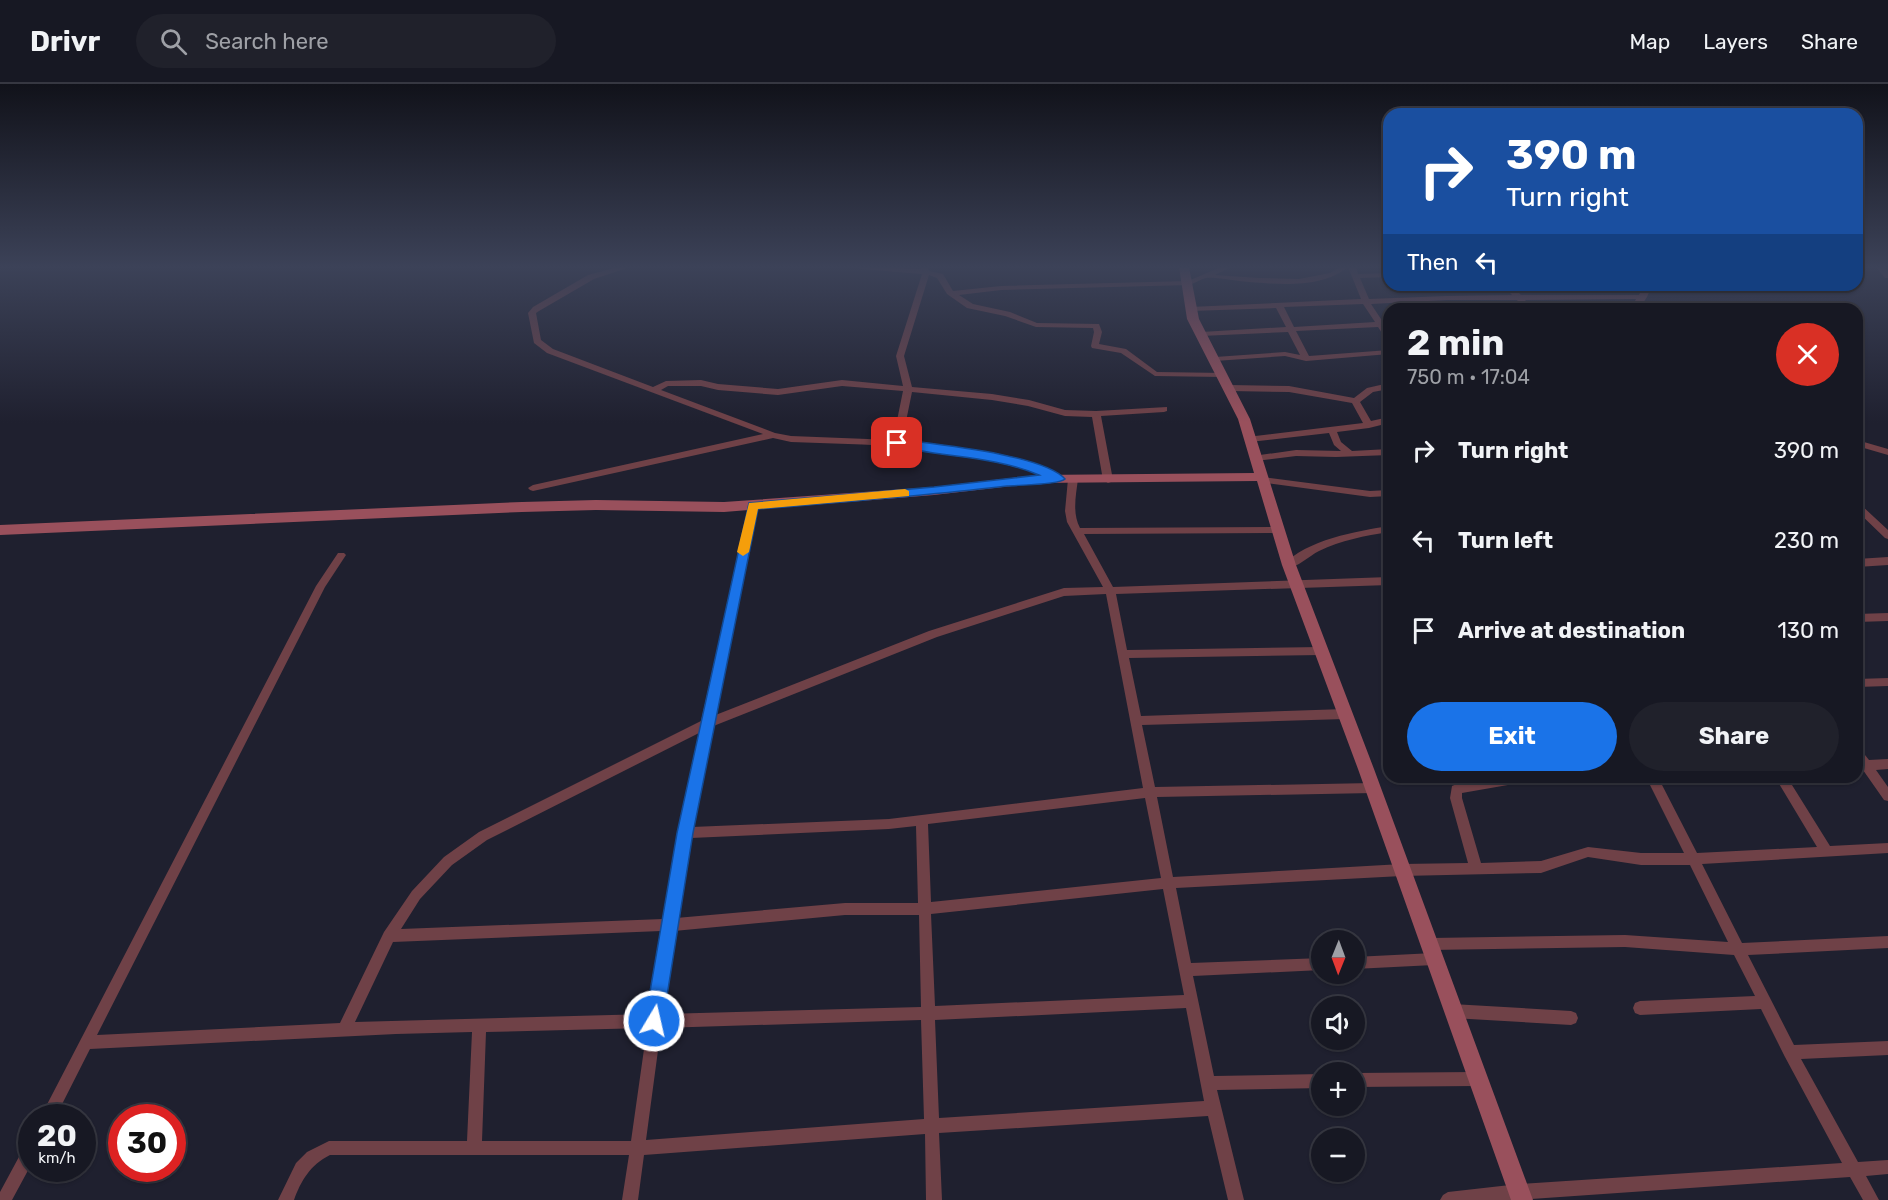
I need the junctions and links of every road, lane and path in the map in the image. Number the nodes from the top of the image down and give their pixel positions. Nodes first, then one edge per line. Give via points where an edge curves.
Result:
1 (532, 319) edge
2 (911, 319) edge
3 (1020, 319) edge
4 (1194, 319) edge
5 (1286, 319) edge
6 (1383, 324) edge
7 (1291, 328) junction
8 (1201, 334) junction
9 (1383, 353) edge
10 (1215, 359) junction
11 (1306, 360) junction
12 (1223, 375) junction
13 (1383, 387) edge
14 (1230, 388) junction
15 (656, 389) junction
16 (908, 389) junction
17 (1356, 401) junction
18 (1164, 410) dead end
19 (1096, 414) junction
20 (1383, 422) edge
21 (1369, 425) junction
22 (1332, 429) junction
23 (772, 435) junction
24 (1250, 439) junction
25 (897, 443) junction
26 (1863, 445) edge
27 (1383, 452) edge
28 (1888, 452) edge
29 (1348, 453) junction
30 (1256, 458) junction
31 (1262, 478) junction
32 (1066, 479) junction
33 (1108, 480) junction
34 (533, 488) dead end
35 (1383, 494) edge
36 (753, 506) junction
37 (1863, 512) edge
38 (0, 530) edge
39 (1277, 530) junction
40 (1383, 530) edge
41 (1077, 531) junction
42 (1888, 536) edge
43 (342, 555) dead end
44 (1888, 561) edge
45 (1863, 563) edge
46 (1289, 565) junction
47 (1383, 581) edge
48 (1297, 586) junction
49 (1110, 591) junction
50 (1888, 617) edge
51 (1863, 618) edge
52 (1322, 651) junction
53 (1122, 654) junction
54 (1888, 682) edge
55 (1863, 683) edge
56 (1345, 714) junction
57 (1135, 721) junction
58 (706, 724) junction
59 (1888, 764) edge
60 (1863, 765) edge
61 (1863, 767) edge
62 (1484, 783) edge
63 (1655, 783) edge
64 (1785, 783) edge
65 (1373, 788) junction
66 (1149, 792) junction
67 (1888, 796) edge
68 (922, 821) junction
69 (685, 833) junction
70 (1888, 848) edge
71 (1827, 852) junction
72 (1693, 859) junction
73 (1476, 868) junction
74 (1402, 870) junction
75 (1168, 883) junction
76 (925, 909) junction
77 (668, 925) junction
78 (388, 936) junction
79 (1888, 942) edge
80 (1740, 949) junction
81 (1432, 951) junction
82 (1365, 961) edge
83 (1311, 964) edge
84 (1185, 970) junction
85 (1192, 1000) junction
86 (1766, 1002) junction
87 (1640, 1008) dead end
88 (1452, 1011) junction
89 (928, 1013) junction
90 (1571, 1018) dead end
91 (654, 1021) junction
92 (479, 1026) junction
93 (344, 1030) junction
94 (87, 1042) junction
95 (1888, 1047) edge
96 (1790, 1052) junction
97 (1476, 1079) junction
98 (1365, 1080) edge
99 (1311, 1081) edge
100 (1209, 1083) junction
101 (54, 1104) edge
102 (1213, 1108) junction
103 (932, 1126) junction
104 (637, 1148) junction
105 (474, 1149) junction
106 (1888, 1167) edge
107 (1852, 1168) junction
108 (18, 1174) edge
109 (1521, 1196) edge
110 (4, 1200) edge
111 (286, 1200) edge
112 (630, 1200) edge
113 (934, 1200) edge
114 (1236, 1200) edge
115 (1448, 1200) edge
116 (1871, 1200) edge

1 - 15 street via 537,342 550,351
2 - 16 street via 900,356
3 - 12 street via 1036,325 1096,326 1095,346 1123,351 1155,374
4 - 8 main road
5 - 7 street
6 - 7 street
7 - 8 street
7 - 11 street
8 - 10 main road
9 - 11 street
10 - 11 street via 1285,354
10 - 12 main road
12 - 14 main road
13 - 17 street via 1370,390
14 - 17 street via 1277,388
14 - 24 main road
15 - 16 street via 666,384 701,383 778,392 842,383
15 - 23 street
16 - 19 street via 992,397 1065,413
16 - 25 street
17 - 21 street
18 - 19 street
19 - 33 street
20 - 21 street
21 - 22 street
22 - 24 street
22 - 29 street via 1337,443
23 - 25 street
23 - 34 street
24 - 30 main road
25 - 32 street via 997,457
26 - 28 street
27 - 29 street
29 - 30 street via 1288,453
30 - 31 main road
31 - 33 main road
31 - 35 street
31 - 39 main road
32 - 33 main road
32 - 36 main road
32 - 41 street
36 - 38 main road via 522,507
36 - 58 street
37 - 42 street
39 - 41 street
39 - 46 main road
40 - 46 street via 1335,540 1312,549
41 - 49 street
43 - 94 street via 321,586
44 - 45 street
46 - 48 main road
47 - 48 street
48 - 49 street
48 - 52 main road
49 - 53 street
49 - 58 street via 1064,592 1006,609
50 - 51 street
52 - 53 street
52 - 56 main road
53 - 57 street
54 - 55 street
56 - 57 street
56 - 65 main road
57 - 66 street
58 - 69 street
58 - 78 street via 483,836 448,861 416,895
59 - 60 street
61 - 67 street
62 - 73 street via 1456,790
63 - 72 street
64 - 71 street
65 - 66 street
65 - 74 main road
66 - 68 street
66 - 75 street
68 - 69 street
68 - 76 street
69 - 77 street
70 - 71 street
71 - 72 street
72 - 73 street via 1641,860 1588,852 1541,867
72 - 80 street
73 - 74 street
74 - 75 street
74 - 81 main road
75 - 76 street
75 - 84 street
76 - 77 street via 845,909
76 - 89 street
77 - 78 street
77 - 91 street
78 - 93 street
79 - 80 street
80 - 81 street via 1625,941
80 - 86 street
81 - 82 street
81 - 88 main road
83 - 84 street
84 - 85 street
85 - 89 street
85 - 100 street
86 - 87 street
86 - 96 street
88 - 90 street
88 - 97 main road
89 - 91 street
89 - 103 street
91 - 92 street
91 - 104 street
92 - 93 street
92 - 105 street
93 - 94 street
94 - 101 street
95 - 96 street
96 - 107 street
97 - 98 street
97 - 109 main road
99 - 100 street
100 - 102 street
102 - 103 street
102 - 114 street
103 - 104 street
103 - 113 street
104 - 105 street
104 - 112 street
105 - 111 street via 329,1148 314,1154 302,1167
106 - 107 street
107 - 109 street
107 - 116 street
108 - 110 street
109 - 115 street

